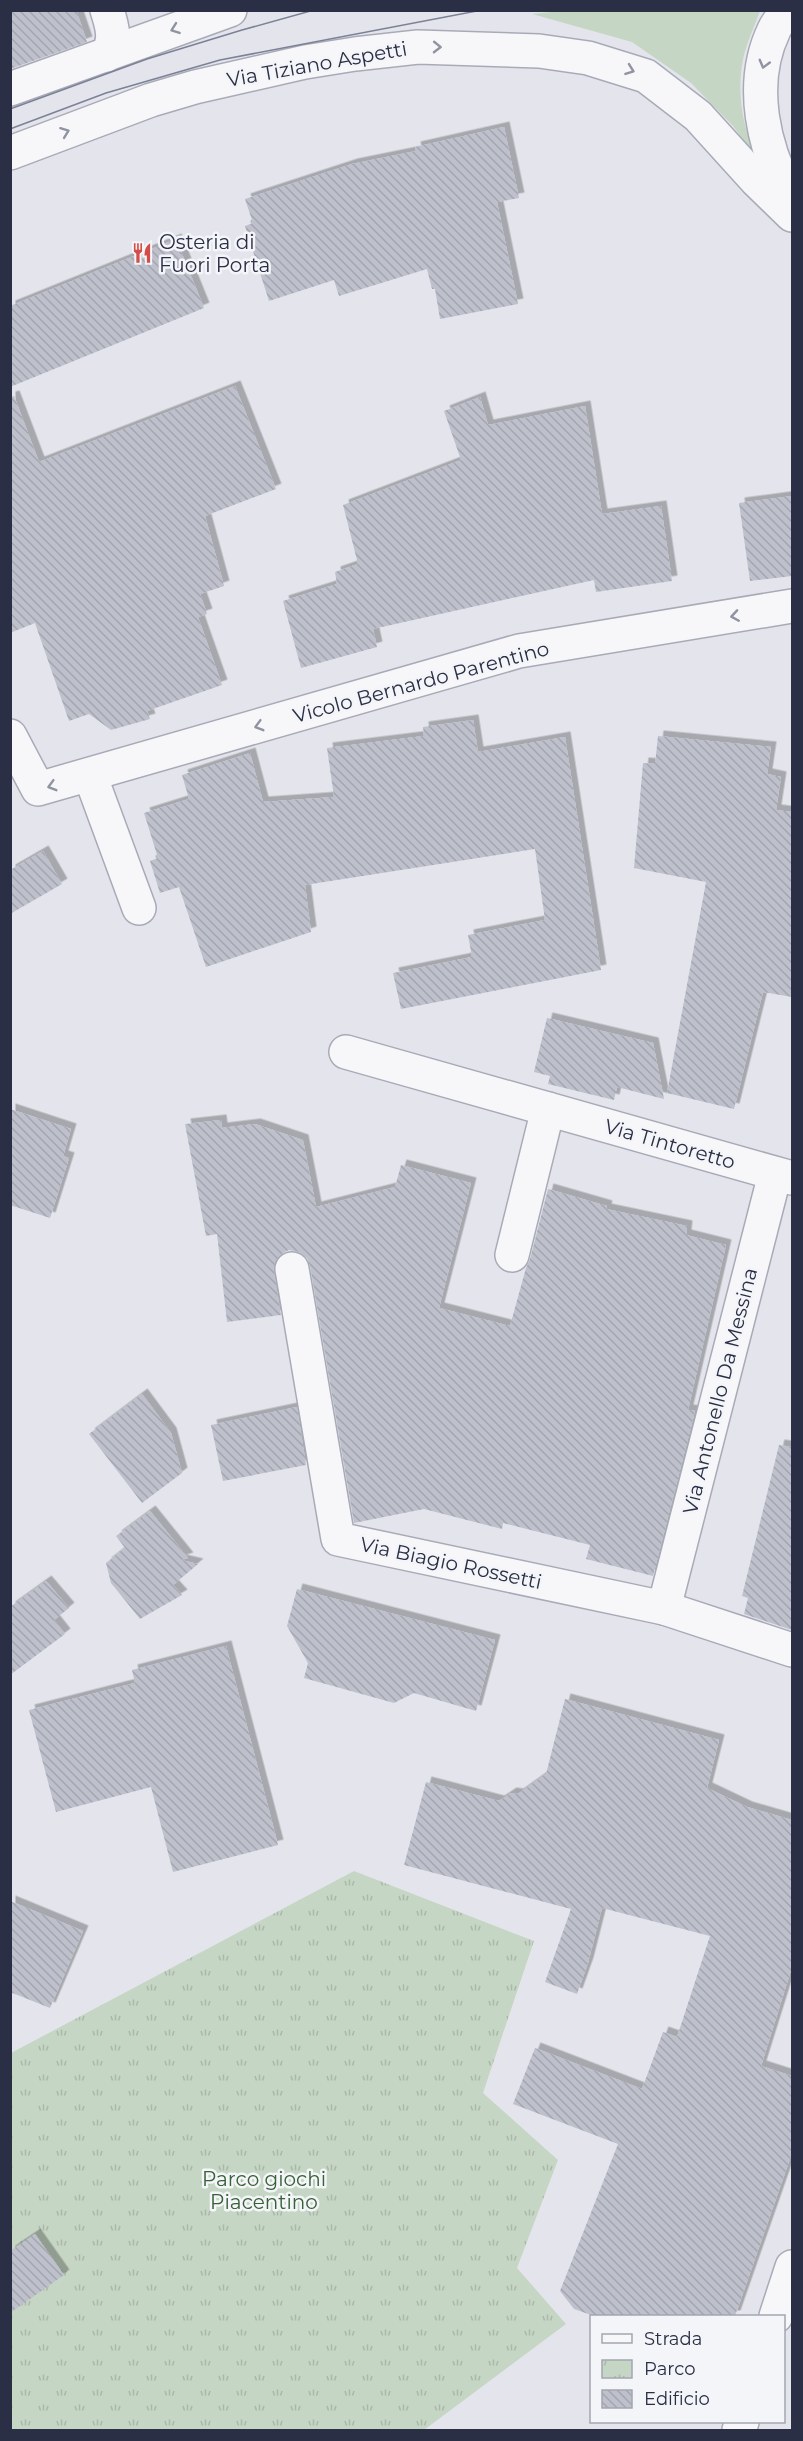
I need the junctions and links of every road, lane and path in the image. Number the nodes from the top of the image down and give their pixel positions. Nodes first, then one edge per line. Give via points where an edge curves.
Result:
1 (107, 10) edge
2 (230, 10) edge
3 (787, 10) edge
4 (106, 55) junction
5 (10, 89) edge
6 (10, 153) edge
7 (792, 199) edge
8 (792, 215) edge
9 (792, 606) edge
10 (10, 736) edge
11 (90, 775) junction
12 (139, 908) dead end
13 (346, 1052) dead end
14 (548, 1109) junction
15 (784, 1176) edge
16 (512, 1255) dead end
17 (292, 1269) dead end
18 (664, 1608) junction
19 (792, 1650) edge
20 (792, 2267) edge
21 (776, 2315) edge

1 - 4 street via 113,40
2 -> 4 street
3 -> 7 street via 774,30 761,72 761,108 769,148
4 - 5 street
6 -> 8 street, Via Tiziano Aspetti via 151,100 305,62 418,47 539,51 588,58 646,76 698,116
9 -> 11 street, Vicolo Bernardo Parentino via 519,651
11 -> 10 street, Vicolo Bernardo Parentino via 38,789
11 - 12 street
13 - 14 street, Via Tintoretto
14 - 15 street, Via Tintoretto
14 - 16 street
15 - 18 street, Via Antonello Da Messina
17 - 18 street, Via Biagio Rossetti via 338,1539
18 - 19 street, Via Biagio Rossetti
20 - 21 street

